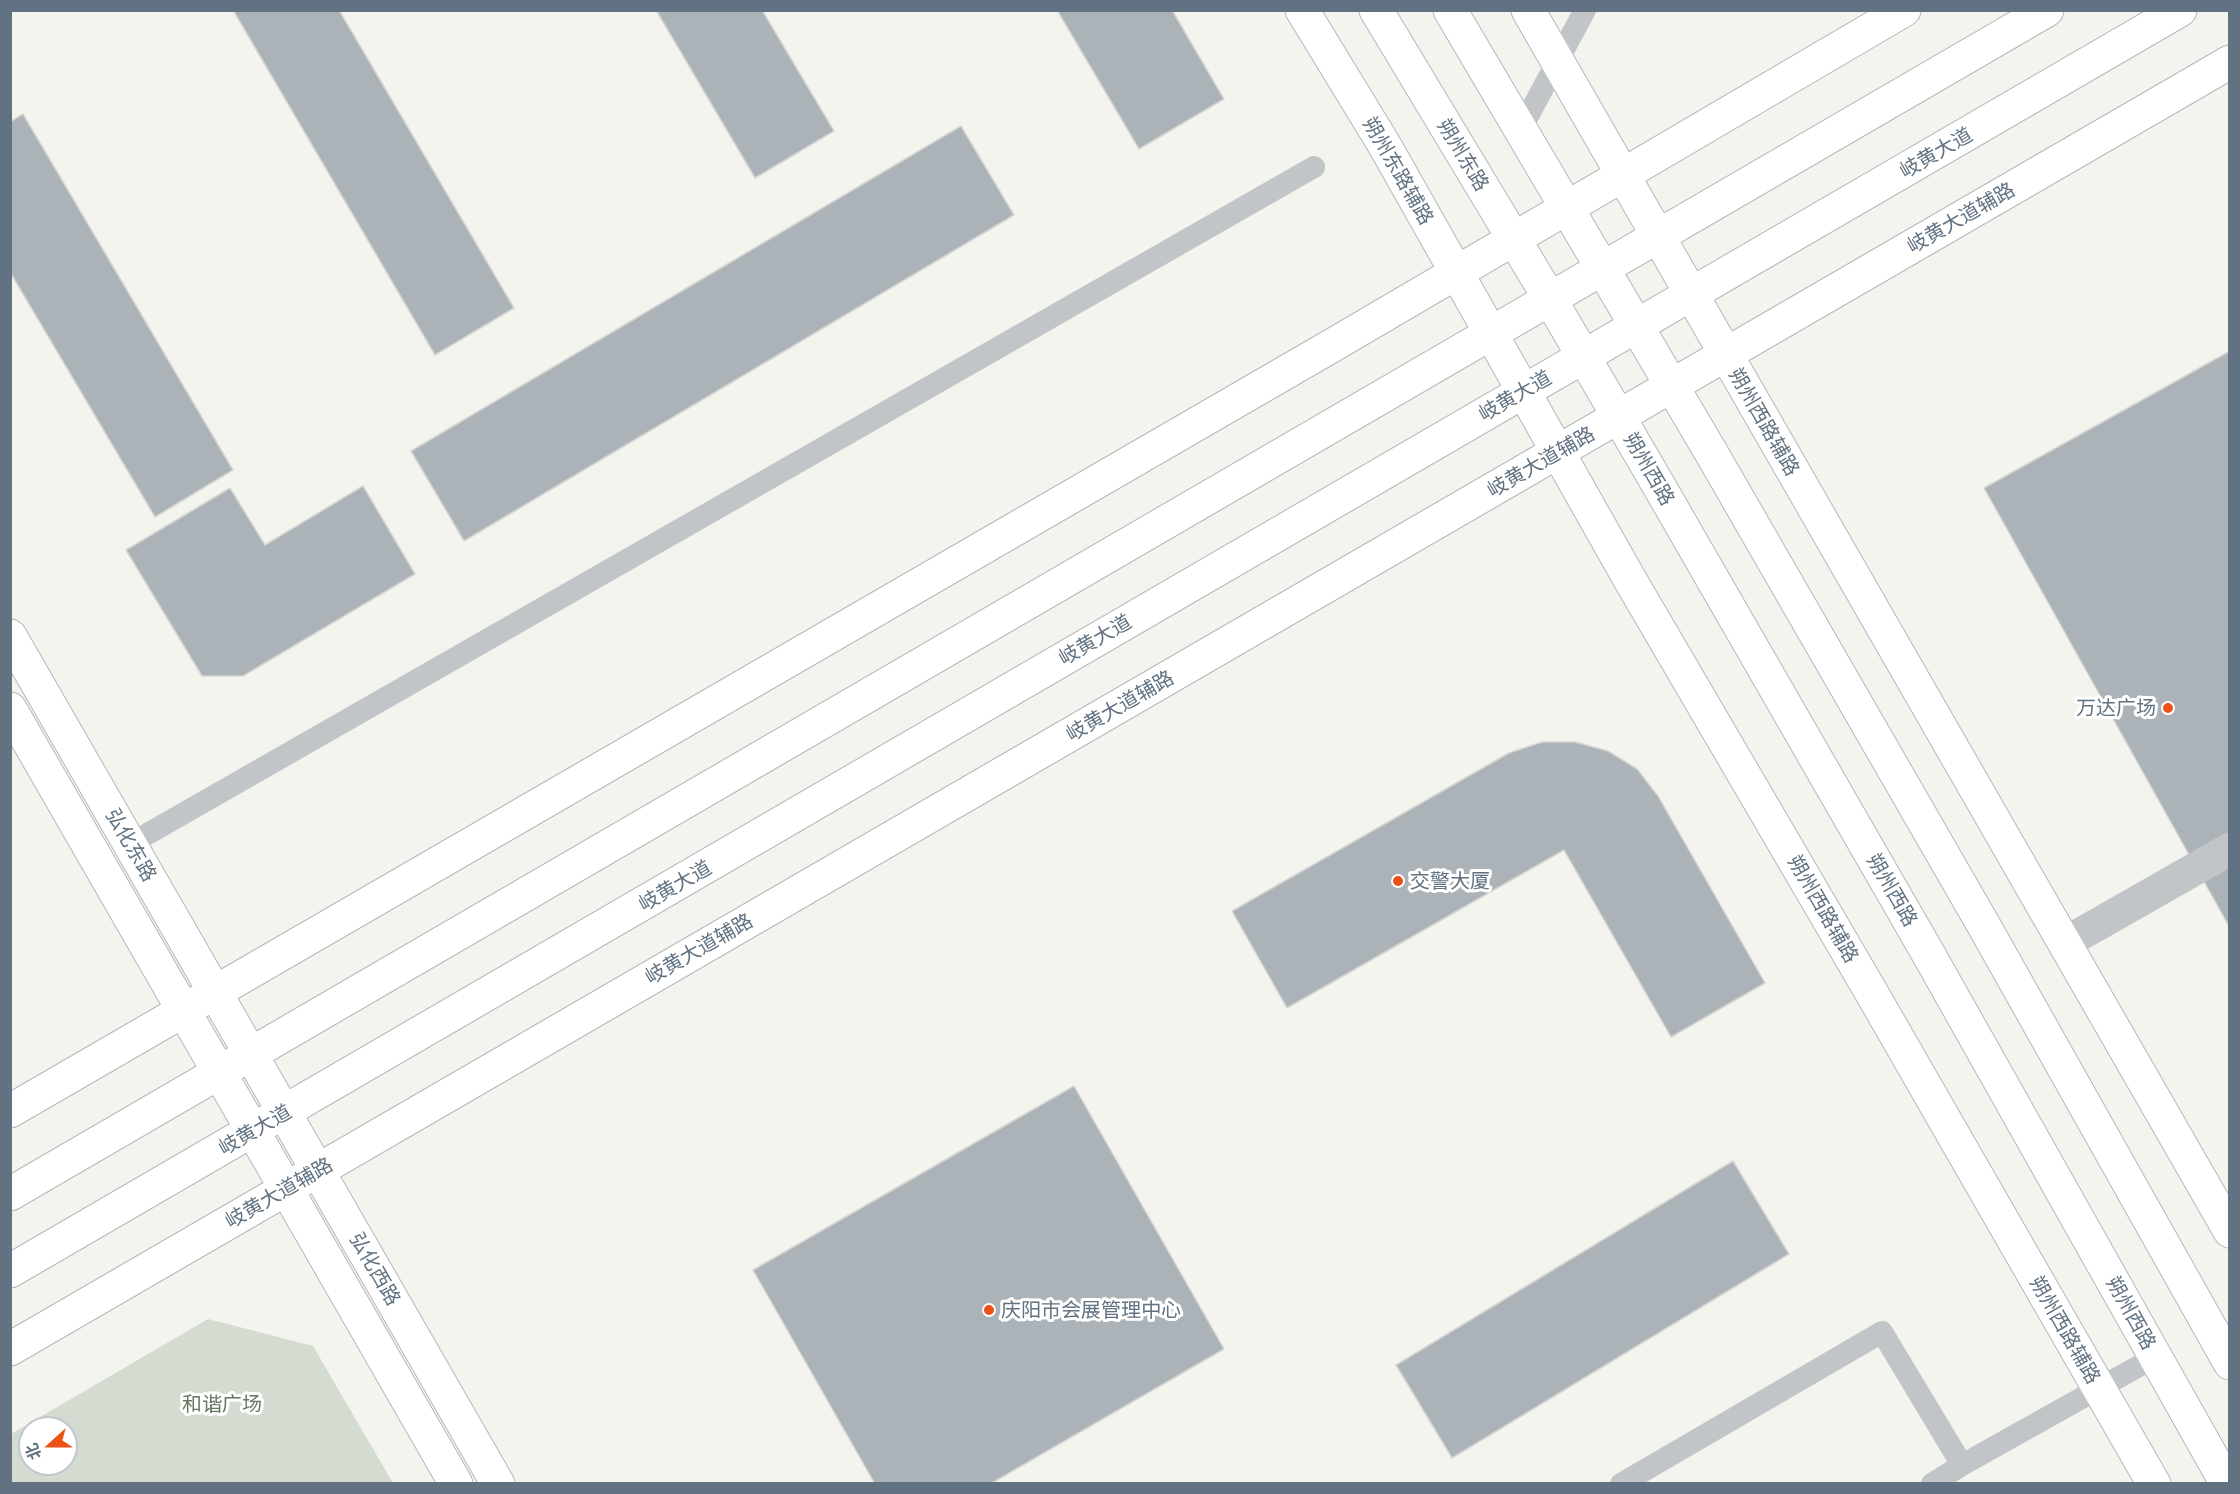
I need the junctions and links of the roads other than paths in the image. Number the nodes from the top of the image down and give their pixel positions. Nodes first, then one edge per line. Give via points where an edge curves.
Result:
1 (1302, 10) edge
2 (1376, 10) edge
3 (1449, 10) edge
4 (1528, 10) edge
5 (1585, 10) edge
6 (1904, 10) edge
7 (2047, 10) edge
8 (2180, 10) edge
9 (1557, 61) junction
10 (2229, 62) edge
11 (1521, 129) junction
12 (1314, 167) dead end
13 (1622, 175) junction
14 (1567, 208) junction
15 (1658, 237) junction
16 (1514, 239) junction
17 (1604, 268) junction
18 (1456, 273) junction
19 (1691, 295) junction
20 (1550, 299) junction
21 (1637, 326) junction
22 (1490, 335) junction
23 (1725, 355) junction
24 (1584, 357) junction
25 (1672, 386) junction
26 (1523, 392) junction
27 (1619, 417) junction
28 (1557, 452) junction
29 (10, 636) edge
30 (10, 709) edge
31 (130, 844) junction
32 (2229, 849) edge
33 (2065, 943) junction
34 (215, 992) junction
35 (183, 1010) junction
36 (251, 1054) junction
37 (219, 1073) junction
38 (10, 1111) edge
39 (285, 1113) junction
40 (253, 1131) junction
41 (318, 1170) junction
42 (286, 1189) junction
43 (10, 1194) edge
44 (2229, 1231) edge
45 (10, 1271) edge
46 (10, 1349) edge
47 (2155, 1357) junction
48 (2229, 1363) edge
49 (2099, 1388) junction
50 (1962, 1466) junction
51 (456, 1484) edge
52 (498, 1484) edge
53 (1621, 1484) edge
54 (1932, 1484) edge
55 (2154, 1484) edge
56 (2227, 1484) edge

1 - 18 main road, 朔州东路辅路
2 - 16 main road, 朔州东路
3 - 11 main road
4 - 9 main road
5 - 9 lane
6 - 13 main road
7 - 15 main road
8 - 19 main road, 岐黄大道
9 - 11 lane
9 - 13 main road
10 - 23 main road, 岐黄大道辅路
11 - 14 main road
12 - 31 lane
13 - 14 main road
13 - 15 main road
14 - 16 main road
14 - 17 main road
15 - 17 main road
15 - 19 main road, 朔州西路辅路
16 - 18 main road
16 - 20 main road, 朔州东路
17 - 20 main road
17 - 21 main road
18 - 22 main road, 朔州东路辅路
18 - 34 main road
19 - 21 main road, 岐黄大道
19 - 23 main road, 朔州西路辅路
20 - 22 main road
20 - 24 main road, 朔州西路
21 - 24 main road, 岐黄大道
21 - 25 main road
22 - 26 main road, 朔州西路辅路
22 - 36 main road
23 - 25 main road, 岐黄大道辅路
23 - 33 main road, 朔州西路辅路
24 - 26 main road, 岐黄大道
24 - 27 main road, 朔州西路
25 - 27 main road, 岐黄大道辅路
25 - 48 main road via 1977,914
26 - 28 main road, 朔州西路辅路
26 - 39 main road, 岐黄大道
27 - 28 main road, 岐黄大道辅路
27 - 47 main road, 朔州西路
28 - 41 main road, 岐黄大道辅路
28 - 49 main road, 朔州西路辅路
29 - 31 main road, 弘化东路
30 - 35 main road, 弘化东路
31 - 34 main road, 弘化东路
32 - 33 street
33 - 44 main road, 朔州西路辅路
34 - 35 main road
34 - 36 main road, 弘化东路
35 - 37 main road, 弘化东路
35 - 38 main road
36 - 37 main road
36 - 39 main road, 弘化西路
37 - 40 main road, 弘化西路
37 - 43 main road
39 - 40 main road, 岐黄大道
39 - 41 main road, 弘化西路
40 - 42 main road, 弘化西路
40 - 45 main road, 岐黄大道
41 - 42 main road, 岐黄大道辅路
41 - 52 main road, 弘化西路
42 - 46 main road, 岐黄大道辅路
42 - 51 main road, 弘化西路
47 - 49 lane
47 - 56 main road, 朔州西路
49 - 50 lane
49 - 55 main road, 朔州西路辅路
50 - 53 lane via 1882,1332
50 - 54 lane

